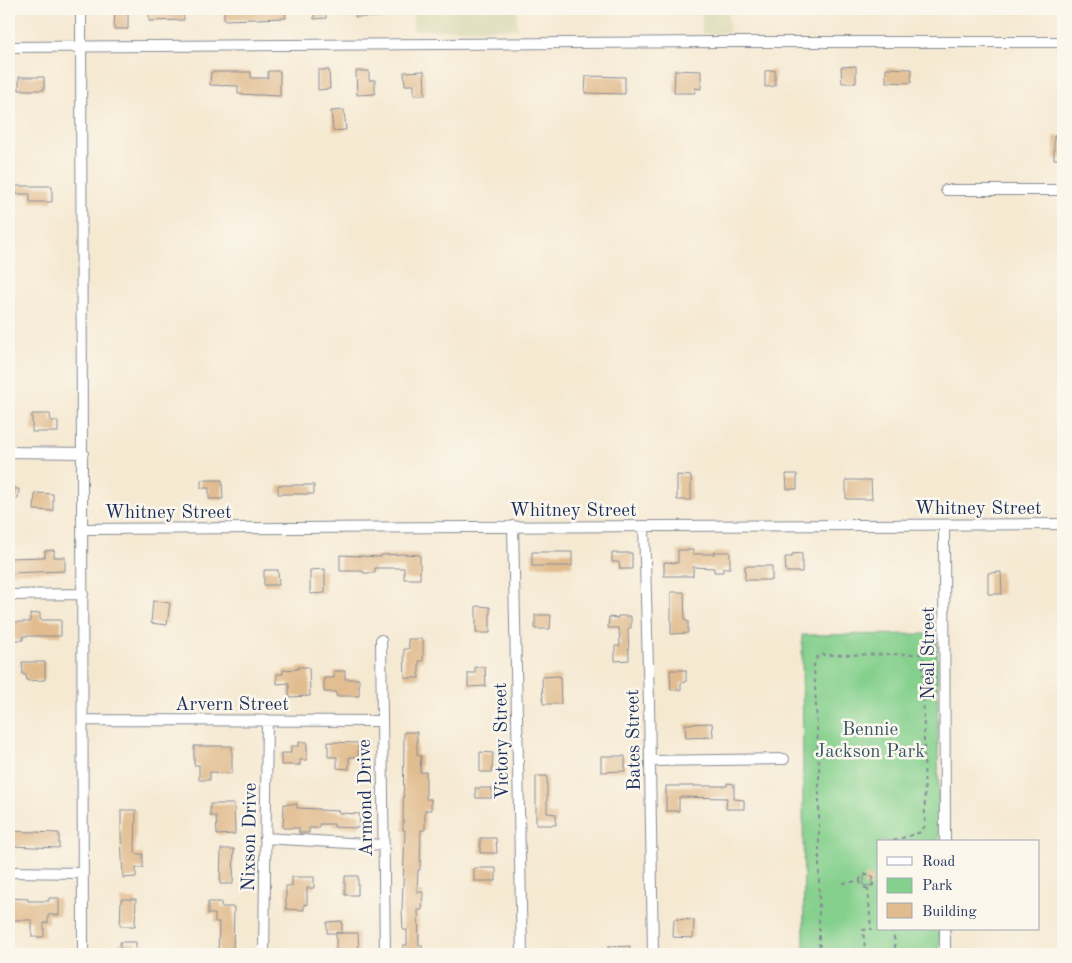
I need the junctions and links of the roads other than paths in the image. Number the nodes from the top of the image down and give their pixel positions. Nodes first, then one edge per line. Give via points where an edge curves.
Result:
1 (81, 9) edge
2 (1063, 42) edge
3 (82, 46) junction
4 (9, 47) edge
5 (946, 190) dead end
6 (1063, 190) edge
7 (9, 452) edge
8 (83, 453) junction
9 (1063, 524) edge
10 (944, 525) junction
11 (513, 526) junction
12 (644, 526) junction
13 (83, 529) junction
14 (83, 594) junction
15 (9, 595) edge
16 (381, 640) dead end
17 (83, 720) junction
18 (267, 720) junction
19 (381, 721) junction
20 (784, 759) dead end
21 (650, 761) junction
22 (265, 838) junction
23 (945, 840) edge
24 (383, 845) junction
25 (9, 872) edge
26 (82, 873) junction
27 (945, 930) edge
28 (82, 954) edge
29 (264, 954) edge
30 (384, 954) edge
31 (522, 954) edge
32 (653, 954) edge
33 (946, 954) edge

1 - 3 street
2 - 3 street
3 - 4 street
3 - 8 street
5 - 6 street
7 - 8 street
8 - 13 street
9 - 10 street, Whitney Street
10 - 12 street, Whitney Street
10 - 23 street, Neal Street
11 - 12 street, Whitney Street
11 - 13 street, Whitney Street
11 - 31 street, Victory Street
12 - 21 street, Bates Street
13 - 14 street
14 - 15 street
14 - 17 street
16 - 19 street, Armond Drive
17 - 18 street, Arvern Street
17 - 26 street
18 - 19 street, Arvern Street
18 - 22 street, Nixson Drive
19 - 24 street, Armond Drive
20 - 21 street
21 - 32 street, Bates Street
22 - 24 street
22 - 29 street, Nixson Drive
24 - 30 street, Armond Drive
25 - 26 street
26 - 28 street
27 - 33 street

